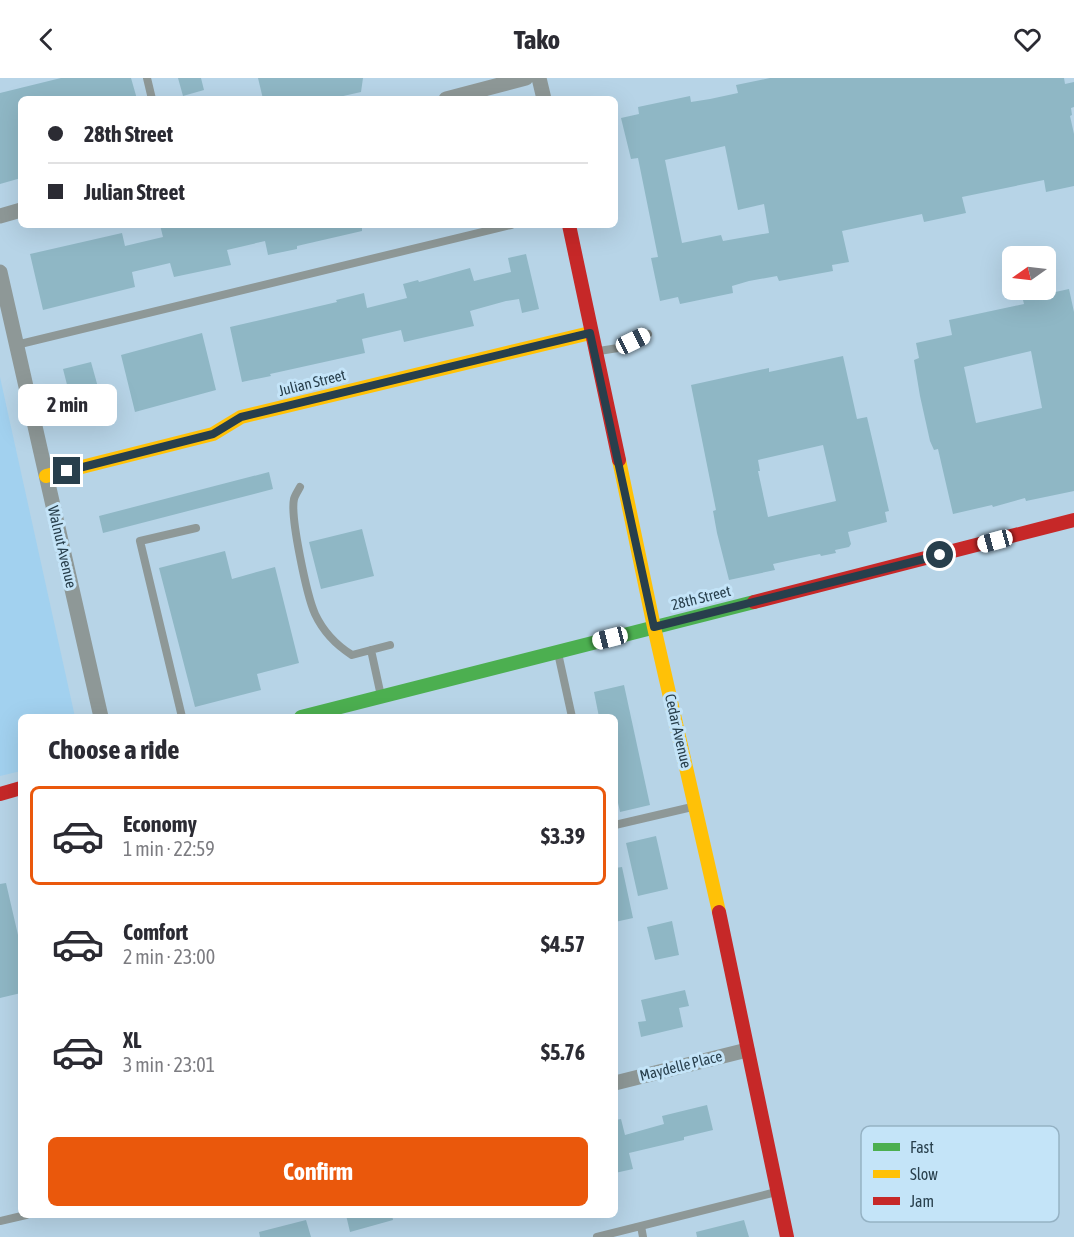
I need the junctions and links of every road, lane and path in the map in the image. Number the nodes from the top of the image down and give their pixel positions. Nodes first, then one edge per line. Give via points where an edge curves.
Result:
1 (147, 78) edge
2 (526, 78) edge
3 (539, 78) edge
4 (151, 96) edge
5 (457, 96) edge
6 (543, 96) edge
7 (18, 211) edge
8 (0, 216) edge
9 (499, 228) edge
10 (570, 228) edge
11 (0, 272) edge
12 (590, 333) junction
13 (648, 334) dead end
14 (16, 345) junction
15 (595, 352) junction
16 (46, 476) junction
17 (300, 486) dead end
18 (1074, 520) edge
19 (196, 528) dead end
20 (654, 627) junction
21 (390, 645) dead end
22 (371, 650) junction
23 (557, 652) junction
24 (381, 696) junction
25 (100, 714) edge
26 (181, 714) edge
27 (312, 714) edge
28 (571, 714) edge
29 (18, 792) edge
30 (0, 794) edge
31 (696, 806) junction
32 (618, 824) edge
33 (747, 1050) junction
34 (618, 1082) edge
35 (777, 1191) junction
36 (18, 1217) edge
37 (0, 1221) edge
38 (641, 1226) junction
39 (597, 1237) edge
40 (643, 1237) edge
41 (787, 1237) edge

1 - 4 lane
2 - 5 street
3 - 6 street
7 - 8 street
9 - 14 lane
10 - 12 street, Cedar Avenue
11 - 14 street, Walnut Avenue
12 - 15 street, Cedar Avenue
12 - 16 street, Julian Street via 241,417 213,434
13 - 15 lane via 618,348
14 - 16 street, Walnut Avenue
15 - 20 street, Cedar Avenue
16 - 25 street, Walnut Avenue
17 - 22 lane via 293,506 315,615 334,641 352,655
18 - 20 street, 28th Street
19 - 26 lane via 140,541
20 - 23 street, 28th Street
20 - 31 street, Cedar Avenue
21 - 22 lane
22 - 24 lane
23 - 24 street, 28th Street
23 - 28 lane
24 - 27 street, 28th Street
29 - 30 street
31 - 32 lane
31 - 33 street, Cedar Avenue
33 - 34 street, Maydelle Place
33 - 35 street, Cedar Avenue
35 - 38 lane
35 - 41 street, Cedar Avenue
36 - 37 lane
38 - 39 lane
38 - 40 lane

